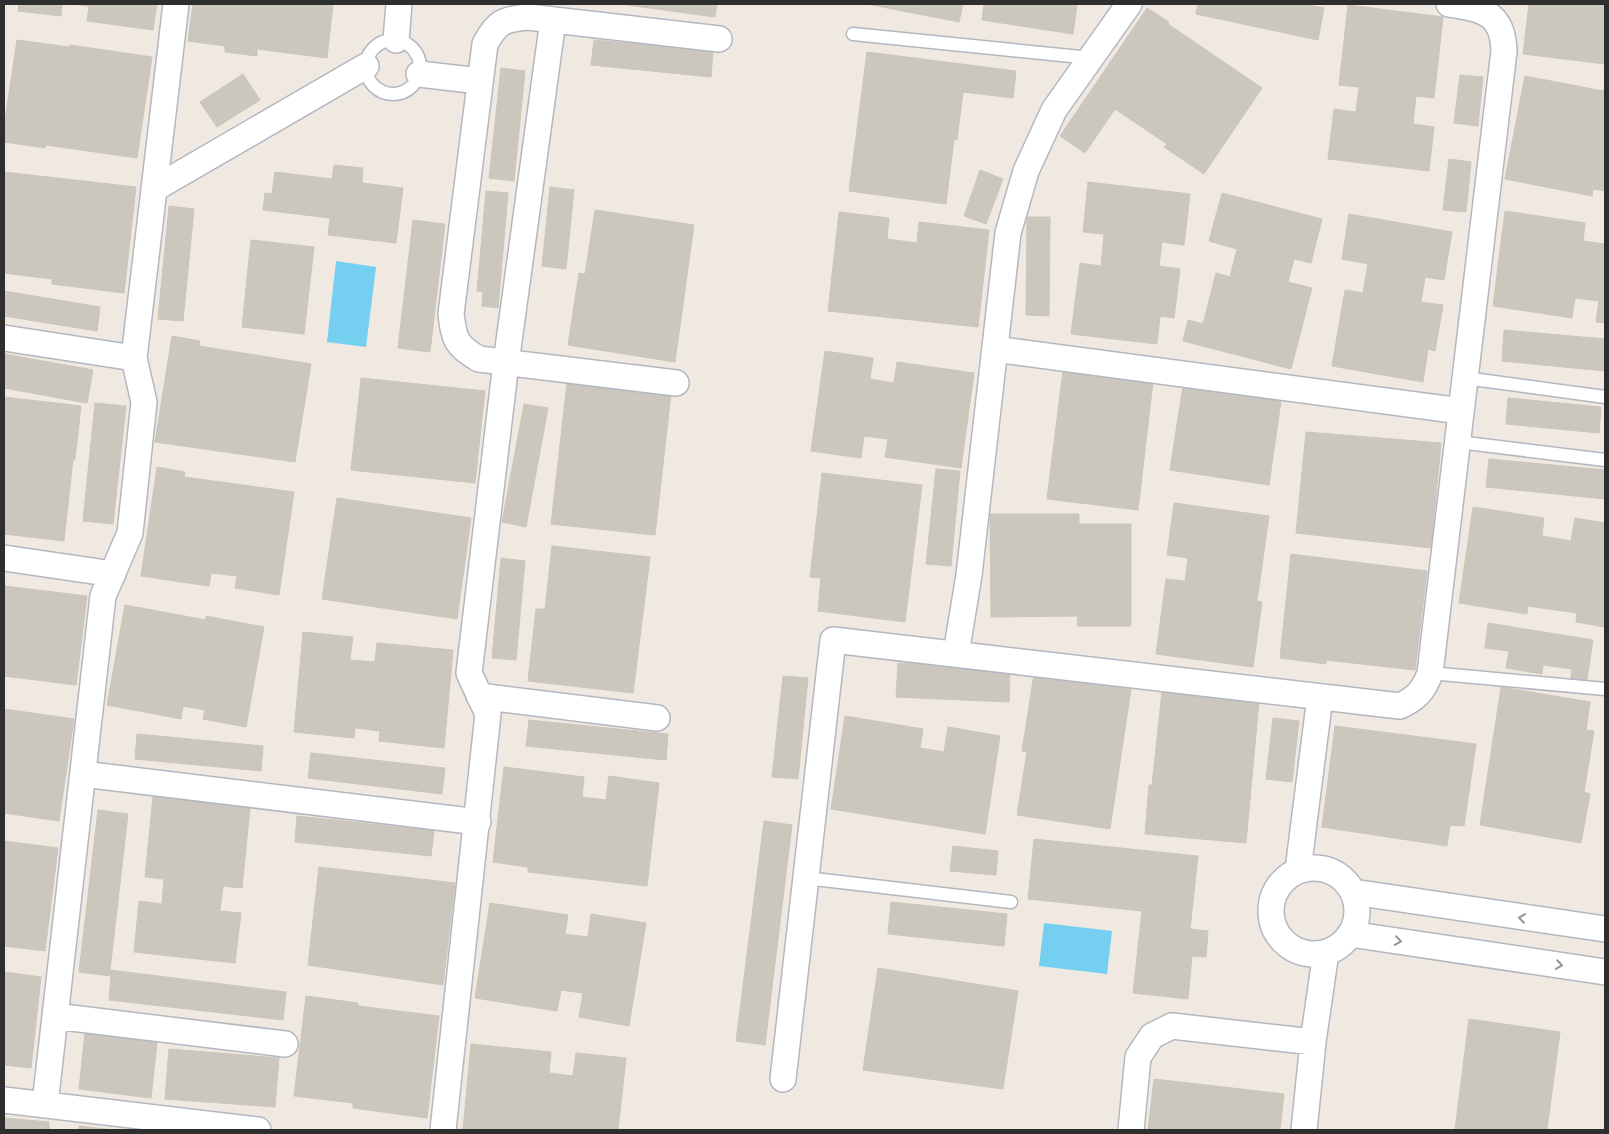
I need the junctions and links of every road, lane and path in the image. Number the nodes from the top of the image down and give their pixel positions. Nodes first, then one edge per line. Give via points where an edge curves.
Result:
1 (176, 4) edge
2 (399, 4) edge
3 (1129, 4) edge
4 (1448, 4) edge
5 (553, 20) junction
6 (853, 34) dead end
7 (719, 39) dead end
8 (396, 40) junction
9 (1090, 58) junction
10 (366, 66) junction
11 (419, 74) junction
12 (480, 81) junction
13 (154, 189) junction
14 (4, 338) edge
15 (995, 349) junction
16 (134, 358) junction
17 (506, 363) junction
18 (1465, 378) junction
19 (676, 383) dead end
20 (1605, 397) edge
21 (1461, 411) junction
22 (1458, 442) junction
23 (1605, 460) edge
24 (4, 558) edge
25 (113, 574) junction
26 (956, 654) junction
27 (1430, 673) junction
28 (1605, 689) edge
29 (479, 696) junction
30 (1320, 697) junction
31 (657, 718) dead end
32 (83, 774) junction
33 (478, 822) junction
34 (1298, 870) junction
35 (806, 878) junction
36 (1353, 892) junction
37 (1011, 902) dead end
38 (1605, 929) edge
39 (1350, 934) junction
40 (1326, 952) junction
41 (1605, 972) edge
42 (55, 1016) junction
43 (1313, 1042) junction
44 (285, 1044) dead end
45 (783, 1079) dead end
46 (4, 1100) edge
47 (45, 1104) junction
48 (258, 1130) edge
49 (443, 1130) edge
50 (1131, 1130) edge
51 (1304, 1130) edge

1 - 13 street
2 - 8 street
3 - 9 street
4 - 18 street via 1474,8 1493,16 1504,33
5 - 7 street
5 - 12 street via 509,19 495,27 485,44
5 - 17 street
6 - 9 lane
8 - 10 lane via 387,41 372,50
8 - 11 lane via 412,48 418,56
9 - 15 street via 1054,110 1026,171 1008,233
10 - 11 lane via 370,83 393,94 409,89
10 - 13 street
11 - 12 street
12 - 17 street via 450,314 454,337 464,350 479,359
13 - 16 street
14 - 16 street
15 - 21 street
15 - 26 street via 969,575
16 - 25 street via 144,402 130,533
17 - 19 street
17 - 29 street via 468,673
18 - 20 lane
18 - 21 street
21 - 22 street
22 - 23 lane
22 - 27 street
24 - 25 street
25 - 32 street via 103,596
26 - 30 street
26 - 35 street via 833,640
27 - 28 lane
27 - 30 street via 1424,689 1413,700 1400,706
29 - 31 street
29 - 33 street via 488,714
30 - 34 street
32 - 33 street
32 - 42 street
33 - 49 street
34 - 36 street via 1323,868 1345,881
34 - 40 street via 1286,876 1272,898 1272,924 1288,946 1300,952
35 - 37 lane
35 - 45 street
38 -> 36 street
36 - 39 street via 1357,913
39 - 40 street via 1344,942
39 -> 41 street
40 - 43 street
42 - 44 street
42 - 47 street
43 - 50 street via 1172,1026 1152,1036 1138,1057
43 - 51 street
46 - 47 street
47 - 48 street

